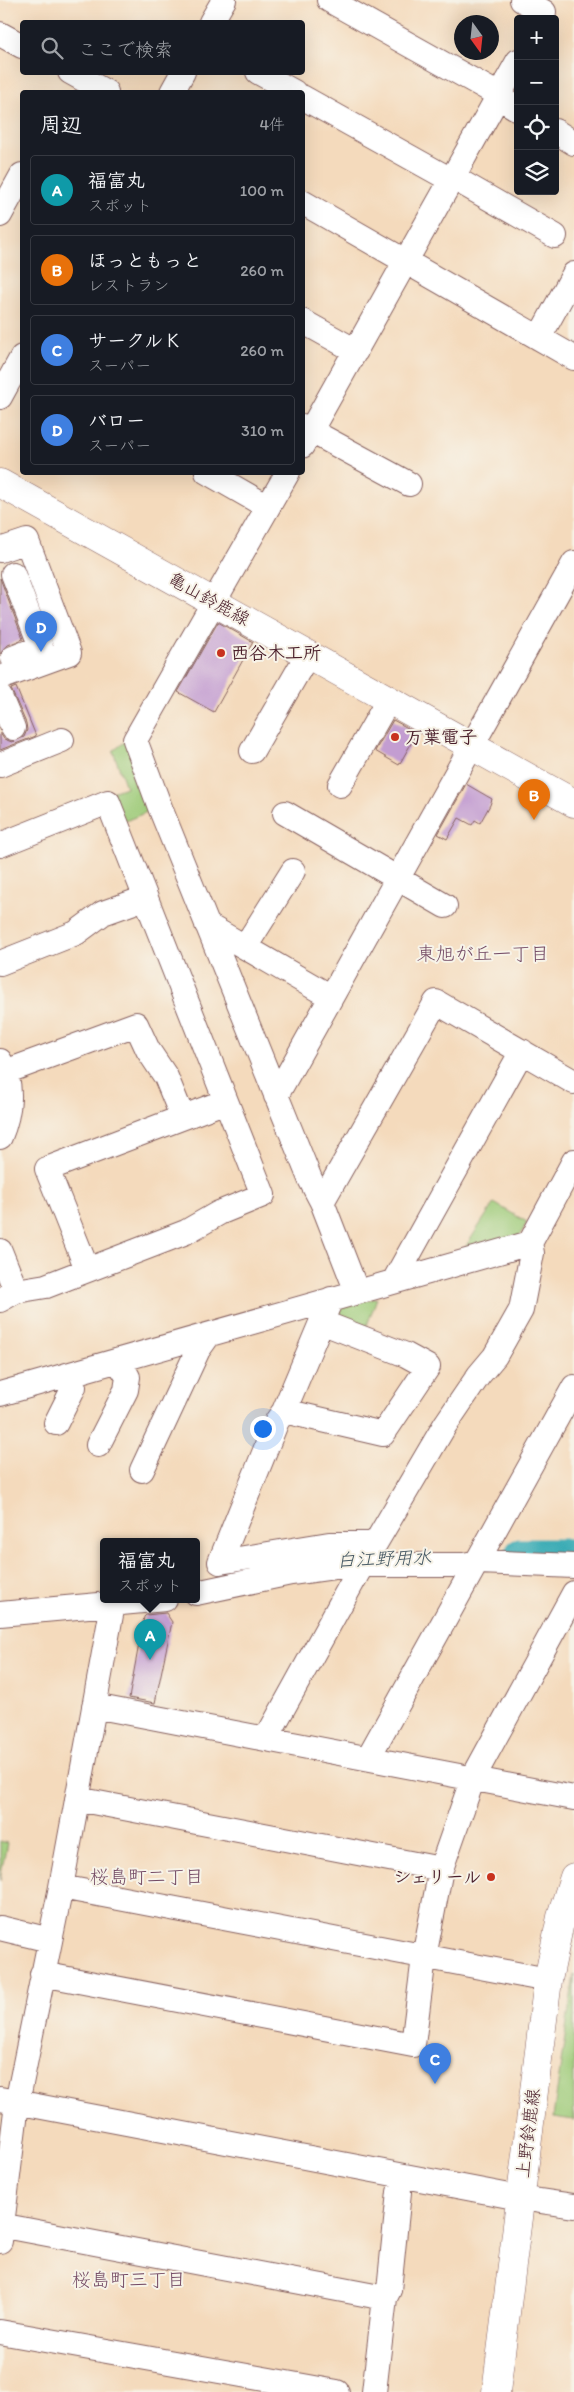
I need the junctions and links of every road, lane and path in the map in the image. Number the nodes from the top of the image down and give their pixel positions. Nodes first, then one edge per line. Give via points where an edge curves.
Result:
1 (224, 0) edge
2 (329, 0) edge
3 (522, 0) edge
4 (545, 10) edge
5 (213, 20) edge
6 (0, 34) edge
7 (20, 45) edge
8 (514, 73) edge
9 (75, 75) edge
10 (181, 75) edge
11 (263, 75) edge
12 (102, 90) edge
13 (173, 90) edge
14 (290, 90) edge
15 (305, 99) edge
16 (505, 100) edge
17 (559, 134) edge
18 (574, 143) edge
19 (20, 179) edge
20 (452, 179) junction
21 (305, 204) edge
22 (0, 215) edge
23 (554, 236) dead end
24 (406, 260) junction
25 (574, 274) edge
26 (305, 323) edge
27 (538, 338) junction
28 (356, 351) junction
29 (574, 358) edge
30 (20, 365) edge
31 (0, 397) edge
32 (305, 434) edge
33 (212, 475) edge
34 (286, 475) edge
35 (0, 482) edge
36 (409, 484) dead end
37 (268, 507) junction
38 (0, 550) edge
39 (574, 563) edge
40 (13, 574) dead end
41 (214, 602) junction
42 (308, 654) junction
43 (3, 676) edge
44 (389, 699) junction
45 (14, 728) edge
46 (62, 740) dead end
47 (472, 745) junction
48 (252, 752) dead end
49 (0, 765) edge
50 (340, 785) dead end
51 (574, 803) edge
52 (285, 813) dead end
53 (0, 845) edge
54 (293, 871) dead end
55 (398, 878) junction
56 (145, 898) junction
57 (445, 906) dead end
58 (207, 925) junction
59 (245, 947) junction
60 (0, 962) edge
61 (331, 997) junction
62 (522, 1051) junction
63 (3, 1066) edge
64 (574, 1082) edge
65 (276, 1096) junction
66 (226, 1100) junction
67 (182, 1116) junction
68 (0, 1137) edge
69 (574, 1160) edge
70 (322, 1202) junction
71 (530, 1243) junction
72 (0, 1251) edge
73 (87, 1269) junction
74 (394, 1281) junction
75 (357, 1292) junction
76 (8, 1296) edge
77 (331, 1300) junction
78 (321, 1322) junction
79 (208, 1336) junction
80 (118, 1361) junction
81 (70, 1374) junction
82 (574, 1387) edge
83 (0, 1394) edge
84 (284, 1411) junction
85 (56, 1423) dead end
86 (98, 1445) dead end
87 (142, 1470) dead end
88 (483, 1553) junction
89 (362, 1565) junction
90 (574, 1566) edge
91 (200, 1592) edge
92 (574, 1593) edge
93 (124, 1603) edge
94 (113, 1604) junction
95 (0, 1614) edge
96 (94, 1706) junction
97 (266, 1739) junction
98 (368, 1758) junction
99 (473, 1778) junction
100 (574, 1798) edge
101 (77, 1799) junction
102 (441, 1869) junction
103 (574, 1877) edge
104 (61, 1887) junction
105 (0, 1928) edge
106 (50, 1940) junction
107 (424, 1957) junction
108 (42, 1974) junction
109 (548, 1980) junction
110 (9, 2101) edge
111 (399, 2192) dead end
112 (520, 2198) junction
113 (574, 2206) edge
114 (1, 2231) edge
115 (386, 2298) junction
116 (0, 2332) edge
117 (337, 2392) edge
118 (374, 2392) edge
119 (496, 2392) edge

1 - 5 street
2 - 16 street
3 - 4 street
6 - 7 street
8 - 16 street
9 - 12 street
10 - 13 street
11 - 14 street
15 - 20 street
16 - 20 street
17 - 18 street
19 - 22 street
20 - 23 street
20 - 24 street
21 - 24 street
24 - 27 street
24 - 28 street
25 - 27 street
26 - 28 street
27 - 29 street
28 - 32 street
30 - 31 street
32 - 36 street
33 - 37 street
34 - 37 street
35 - 41 main road, 亀山鈴鹿線
37 - 41 street
38 - 43 street via 27,541 69,653
39 - 47 street
40 - 43 street via 41,647
41 - 42 main road, 亀山鈴鹿線
41 - 58 street via 135,740
42 - 44 main road, 亀山鈴鹿線
42 - 48 street
43 - 45 street
44 - 47 main road, 亀山鈴鹿線
44 - 50 street
46 - 49 street
47 - 51 main road, 亀山鈴鹿線
47 - 55 street
52 - 55 street
53 - 56 street via 108,802
54 - 59 street
55 - 57 street
55 - 61 street
56 - 60 street via 103,913 76,933
56 - 66 street
58 - 59 street
58 - 65 street
59 - 61 street
61 - 65 street
62 - 64 street
62 - 70 street via 436,1002
62 - 74 street
63 - 67 street via 136,1024 166,1077
63 - 68 street via 9,1102
65 - 70 street
66 - 67 street
66 - 73 street via 263,1195 218,1213 186,1232
67 - 73 street via 46,1169
69 - 71 street
70 - 75 street
71 - 74 street
71 - 84 street via 532,1254 521,1310 495,1356 445,1425 375,1544 328,1544 215,1566
72 - 76 street
73 - 76 street via 46,1286
74 - 75 street
75 - 77 street
77 - 78 street
77 - 79 street
78 - 84 street
78 - 84 street via 406,1355 428,1367 384,1434
79 - 80 street
79 - 87 street via 198,1350
80 - 81 street
80 - 86 street via 128,1378 126,1390
81 - 83 street
81 - 85 street via 74,1387
82 - 88 street
88 - 89 street via 464,1564
88 - 90 street
88 - 98 street
89 - 91 street via 291,1573
89 - 97 street
92 - 99 street
93 - 94 street
94 - 95 street
94 - 96 street
96 - 97 street
96 - 101 street
97 - 98 street
98 - 99 street
99 - 100 street
99 - 102 street
101 - 102 street
101 - 104 street
102 - 107 street
103 - 109 main road, 上野鈴鹿線 via 561,1917
104 - 106 street
104 - 107 street
105 - 106 street
106 - 108 street
107 - 108 street via 413,2045
107 - 109 street
108 - 110 street
109 - 112 main road, 上野鈴鹿線
110 - 112 street
110 - 114 street
111 - 115 street
112 - 113 street
112 - 119 main road, 上野鈴鹿線
114 - 115 street
115 - 118 street
116 - 117 street

